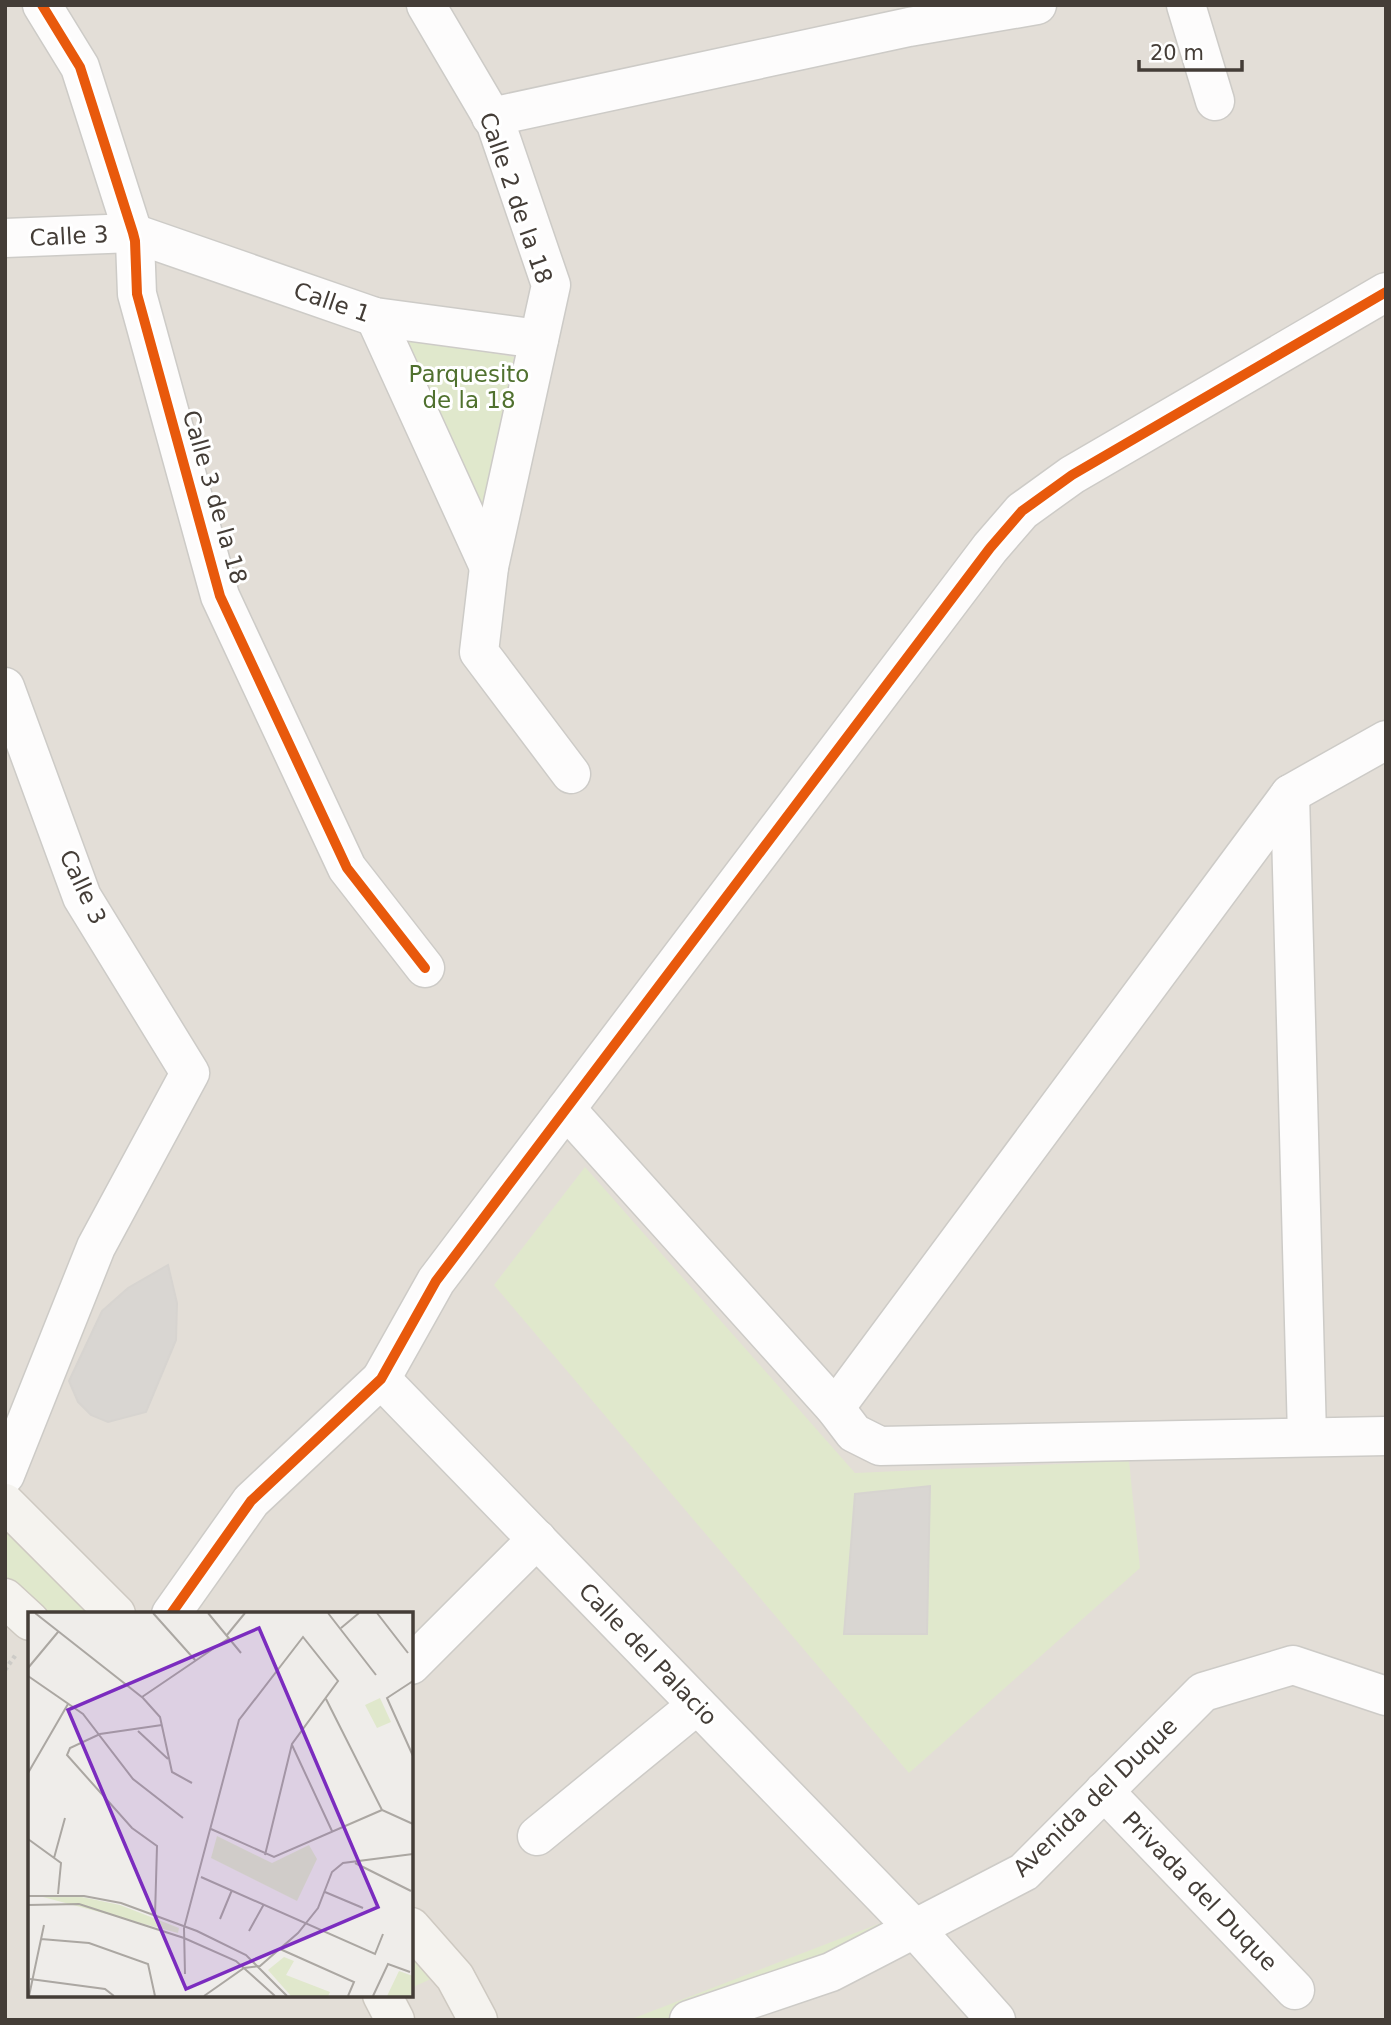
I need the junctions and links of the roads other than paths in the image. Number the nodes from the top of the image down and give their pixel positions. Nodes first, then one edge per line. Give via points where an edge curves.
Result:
1 (42, 5) edge
2 (426, 5) edge
3 (1037, 5) edge
4 (1186, 5) edge
5 (905, 16) edge
6 (1214, 102) dead end
7 (491, 117) junction
8 (133, 233) junction
9 (5, 239) edge
10 (1386, 292) edge
11 (375, 317) junction
12 (539, 339) junction
13 (489, 567) junction
14 (5, 687) edge
15 (1386, 740) edge
16 (571, 774) dead end
17 (1290, 794) junction
18 (425, 968) dead end
19 (565, 1109) junction
20 (381, 1379) junction
21 (835, 1408) junction
22 (1307, 1436) junction
23 (1386, 1436) edge
24 (5, 1475) edge
25 (5, 1503) edge
26 (537, 1539) junction
27 (5, 1598) edge
28 (114, 1612) edge
29 (172, 1612) edge
30 (28, 1619) edge
31 (413, 1662) edge
32 (1380, 1700) edge
33 (697, 1705) junction
34 (1104, 1791) junction
35 (537, 1836) dead end
36 (413, 1929) edge
37 (915, 1929) junction
38 (1295, 1990) dead end
39 (383, 1997) edge
40 (395, 2020) edge
41 (478, 2020) edge
42 (689, 2020) edge
43 (996, 2020) edge

1 - 8 street, Calle 3 de la 18 via 80,67
2 - 7 street, Calle 2 de la 18
3 - 5 street
4 - 6 street
5 - 7 street
7 - 12 street, Calle 2 de la 18 via 551,285
8 - 9 street, Calle 3
8 - 11 street, Calle 1
8 - 18 street, Calle 3 de la 18 via 136,293 220,596 347,868
10 - 19 street via 1072,475 1023,511 990,548
11 - 12 street, Calle 1
11 - 13 street
12 - 13 street, Calle 2 de la 18
13 - 16 street, Calle 2 de la 18 via 479,652
14 - 24 street, Calle 3 via 82,897 190,1073 96,1247
15 - 17 street
17 - 21 street
17 - 22 street
19 - 20 street via 436,1280
19 - 21 street
20 - 26 street, Calle del Palacio
20 - 29 street via 251,1501
21 - 22 street via 854,1433 880,1446
22 - 23 street
25 - 28 main road
26 - 31 street
26 - 33 street, Calle del Palacio
27 - 30 main road
32 - 34 street, Avenida del Duque via 1293,1665 1203,1692
33 - 35 street
33 - 37 street, Calle del Palacio
34 - 37 street, Avenida del Duque via 1024,1872
34 - 38 street, Privada del Duque
36 - 41 main road via 455,1977
37 - 42 street, Avenida del Duque via 831,1972
37 - 43 street, Calle del Palacio
39 - 40 main road

